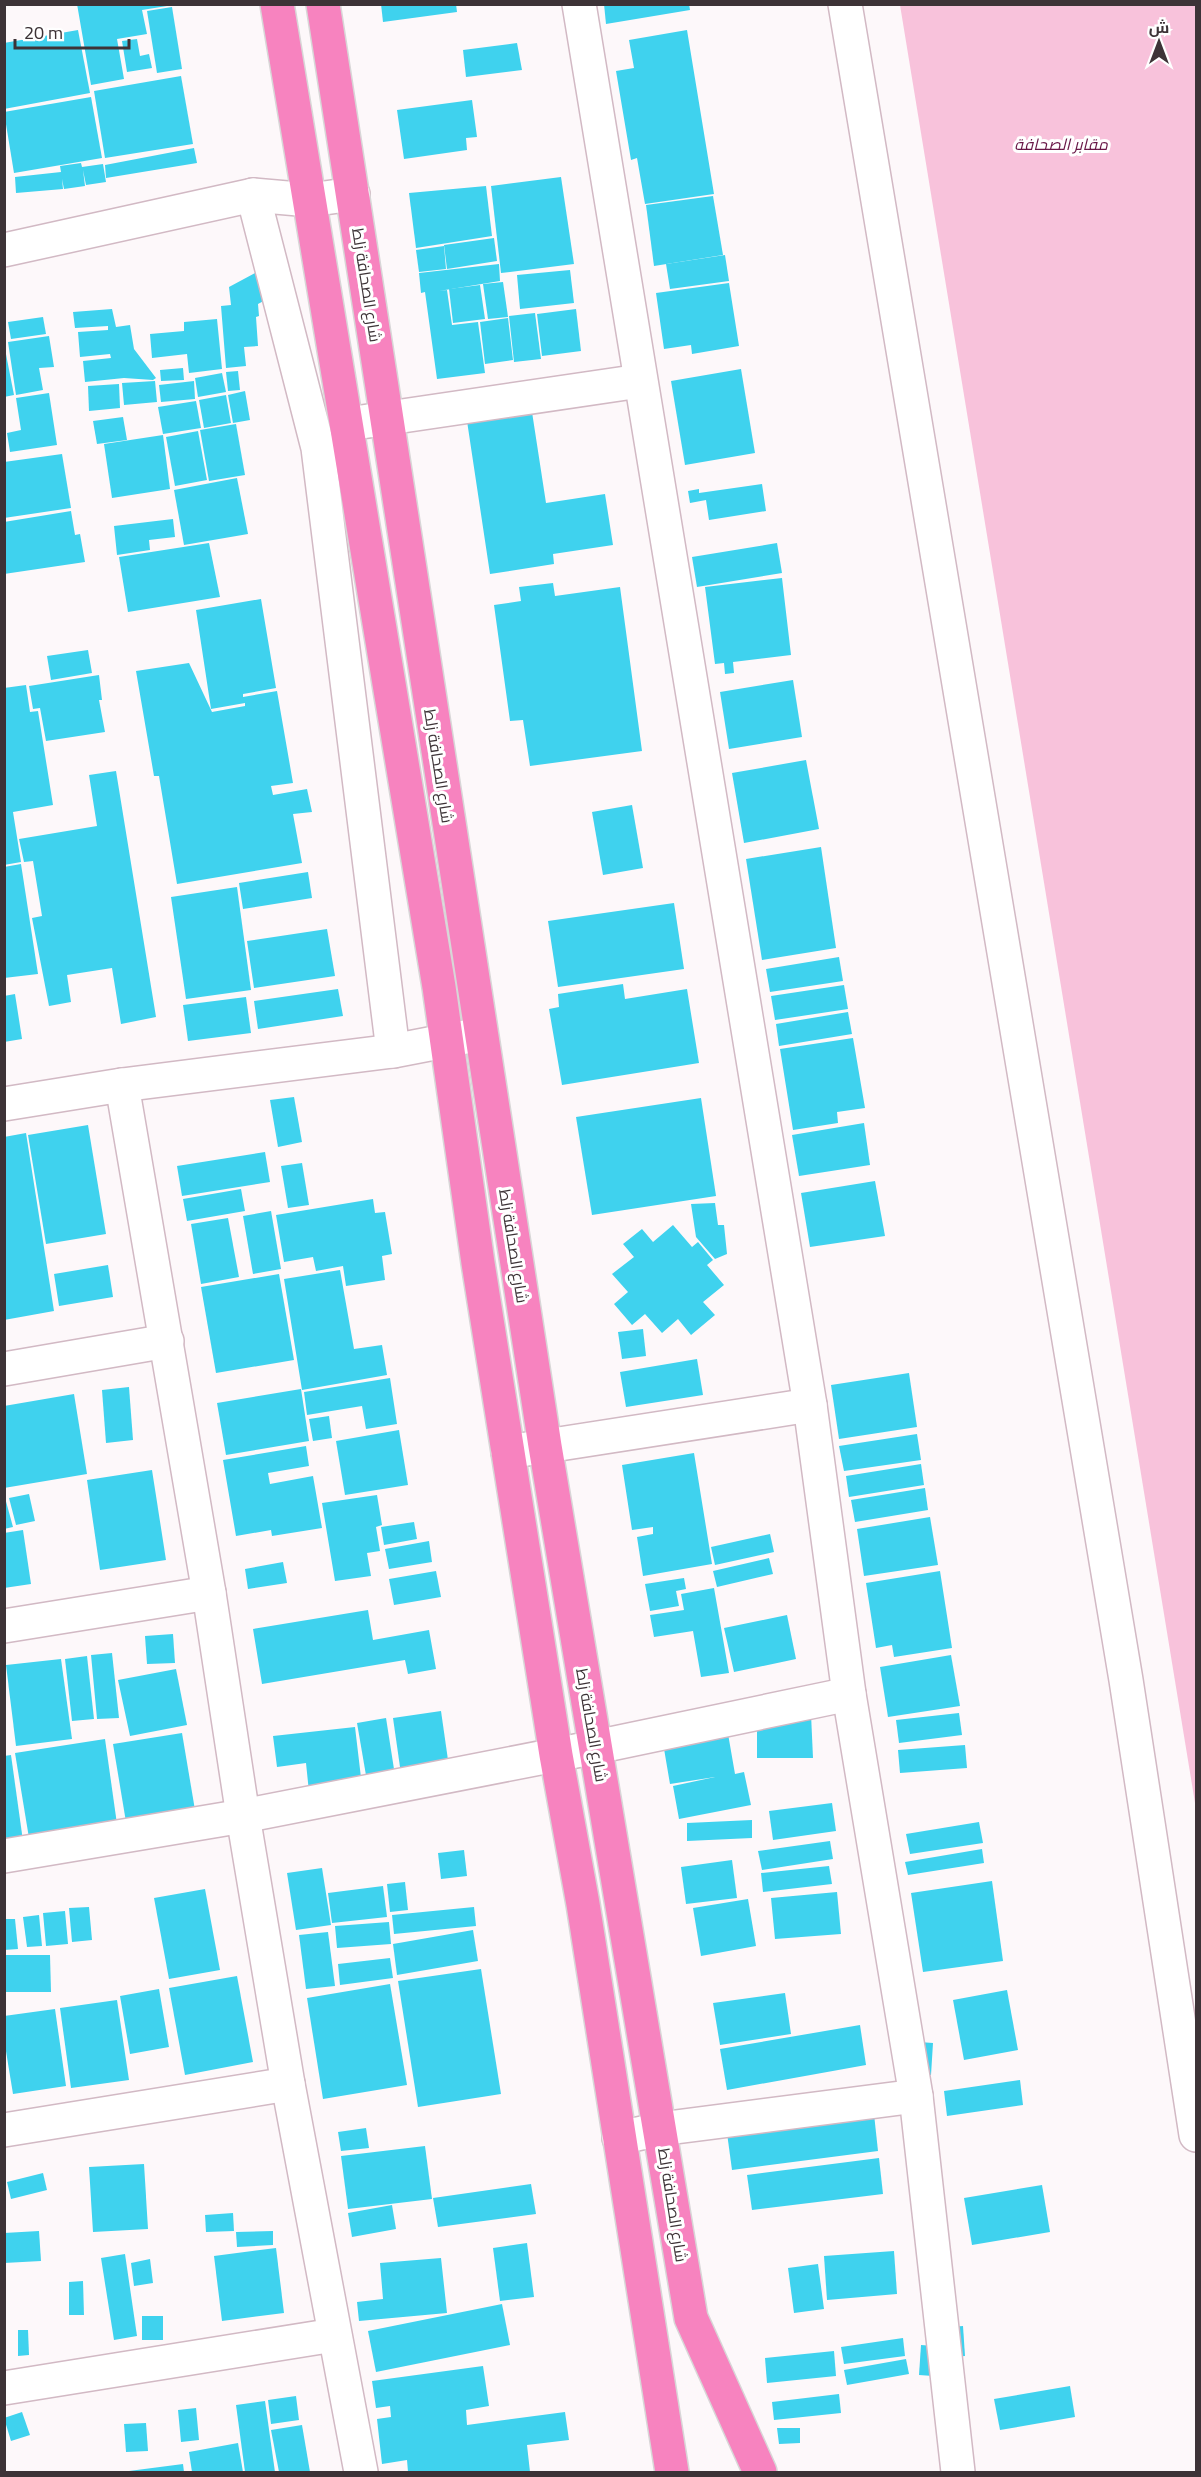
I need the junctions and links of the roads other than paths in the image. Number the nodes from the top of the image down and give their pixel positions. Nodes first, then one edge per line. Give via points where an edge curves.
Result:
1 (277, 4) edge
2 (323, 4) edge
3 (579, 4) edge
4 (845, 4) edge
5 (353, 194) junction
6 (253, 195) junction
7 (310, 200) junction
8 (4, 250) edge
9 (640, 381) junction
10 (387, 418) junction
11 (348, 424) junction
12 (482, 1034) junction
13 (446, 1039) junction
14 (393, 1051) junction
15 (122, 1085) junction
16 (4, 1104) edge
17 (167, 1341) junction
18 (4, 1369) edge
19 (810, 1405) junction
20 (545, 1446) junction
21 (508, 1452) junction
22 (209, 1593) junction
23 (4, 1626) edge
24 (849, 1694) junction
25 (596, 1747) junction
26 (556, 1755) junction
27 (243, 1816) junction
28 (4, 1856) edge
29 (288, 2084) junction
30 (916, 2096) junction
31 (4, 2130) edge
32 (660, 2130) junction
33 (1197, 2136) edge
34 (619, 2138) junction
35 (334, 2335) junction
36 (4, 2388) edge
37 (361, 2472) edge
38 (672, 2472) edge
39 (760, 2472) edge
40 (958, 2472) edge

1 - 7 highway
2 - 5 highway, شارع الصحافة زلط
3 - 9 street
4 - 33 street via 1126,1680
5 - 7 street
5 - 10 highway, شارع الصحافة زلط
6 - 7 street
6 - 8 street
6 - 14 street via 318,448
7 - 11 highway
9 - 10 street
9 - 19 street
10 - 11 street
10 - 12 highway, شارع الصحافة زلط
11 - 13 highway
12 - 13 street
12 - 20 highway, شارع الصحافة زلط
13 - 14 street
13 - 21 highway
14 - 15 street
15 - 16 street
15 - 17 street
17 - 18 street
17 - 22 street
19 - 20 street
19 - 24 street
20 - 21 street
20 - 25 highway, شارع الصحافة زلط
21 - 26 highway
22 - 23 street
22 - 27 street
24 - 25 street
24 - 30 street
25 - 26 street
25 - 32 highway, شارع الصحافة زلط
26 - 27 street
26 - 34 highway
27 - 28 street
27 - 29 street
29 - 31 street
29 - 35 street
30 - 32 street
30 - 40 street
32 - 34 street
32 - 39 highway, شارع الصحافة زلط via 691,2318
34 - 38 highway
35 - 36 street
35 - 37 street

